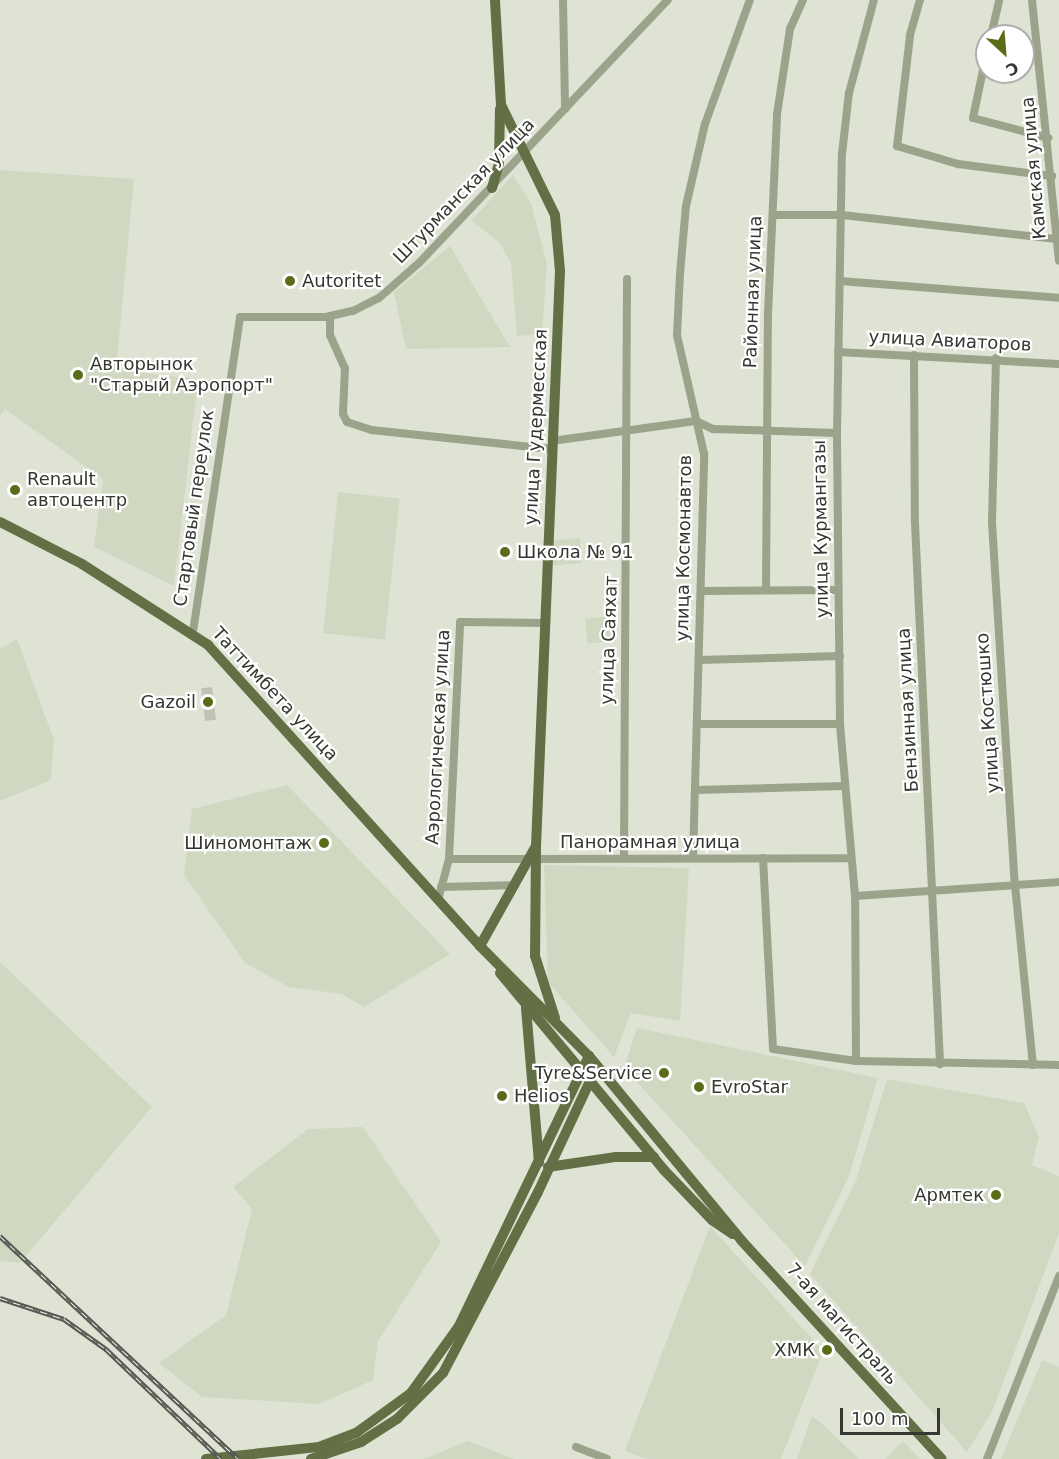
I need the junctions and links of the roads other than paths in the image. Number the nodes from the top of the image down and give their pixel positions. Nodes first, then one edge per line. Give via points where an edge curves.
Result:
1 (495, 0) edge
2 (563, 0) edge
3 (668, 0) edge
4 (750, 0) edge
5 (803, 0) edge
6 (874, 0) edge
7 (920, 0) edge
8 (999, 0) edge
9 (1032, 0) edge
10 (993, 24) edge
11 (980, 84) edge
12 (501, 103) junction
13 (566, 109) junction
14 (1048, 138) junction
15 (523, 155) junction
16 (1052, 176) junction
17 (1056, 186) edge
18 (492, 188) junction
19 (773, 215) junction
20 (842, 215) junction
21 (1057, 239) junction
22 (1059, 261) edge
23 (627, 279) dead end
24 (840, 281) junction
25 (1059, 298) edge
26 (330, 316) junction
27 (240, 318) joint
28 (838, 352) junction
29 (914, 355) junction
30 (996, 358) junction
31 (1059, 364) edge
32 (696, 422) junction
33 (766, 430) junction
34 (628, 431) junction
35 (837, 433) junction
36 (552, 445) junction
37 (0, 522) edge
38 (766, 589) junction
39 (838, 590) junction
40 (701, 591) junction
41 (543, 623) junction
42 (193, 632) junction
43 (840, 656) junction
44 (699, 660) junction
45 (697, 724) junction
46 (840, 724) junction
47 (844, 786) junction
48 (695, 790) junction
49 (624, 857) junction
50 (693, 858) junction
51 (764, 858) junction
52 (851, 858) junction
53 (448, 859) junction
54 (533, 860) junction
55 (1059, 882) edge
56 (514, 885) junction
57 (1015, 885) junction
58 (441, 887) junction
59 (934, 891) junction
60 (855, 896) junction
61 (438, 900) junction
62 (480, 946) junction
63 (526, 1007) junction
64 (556, 1021) junction
65 (589, 1056) junction
66 (856, 1061) junction
67 (940, 1064) junction
68 (1033, 1065) junction
69 (1059, 1065) edge
70 (597, 1066) junction
71 (580, 1070) junction
72 (587, 1080) junction
73 (654, 1157) junction
74 (544, 1164) junction
75 (741, 1240) junction
76 (1059, 1276) edge
77 (576, 1447) dead end
78 (206, 1459) edge
79 (311, 1459) edge
80 (606, 1459) edge
81 (942, 1459) edge
82 (987, 1459) edge

1 - 12 main road
2 - 13 street
3 - 13 street, Штурманская улица
4 - 32 street, улица Космонавтов via 705,124 686,206 676,335
5 - 19 street, Районная улица via 781,72
6 - 20 street, улица Курмангазы via 849,93
7 - 16 street via 910,36 897,146 958,164
8 - 10 street
9 - 14 street, Камская улица
11 - 14 street via 973,118
12 - 15 main road, улица Гудермесская
12 - 18 main road via 499,164
13 - 15 street, Штурманская улица
14 - 16 street, Камская улица
15 - 18 street, Штурманская улица
15 - 36 main road, улица Гудермесская via 555,214 560,271
16 - 17 street, Камская улица
17 - 21 street, Камская улица
18 - 26 street, Штурманская улица via 379,298
19 - 20 street
19 - 33 street, Районная улица
20 - 21 street
20 - 24 street, улица Курмангазы
21 - 22 street, Камская улица
23 - 34 street, улица Саяхат
24 - 25 street
24 - 28 street, улица Курмангазы
26 - 27 street, Штурманская улица
26 - 36 street via 330,335 345,368 343,414 347,422 371,430
27 - 42 street, Стартовый переулок
28 - 29 street, улица Авиаторов
28 - 35 street, улица Курмангазы
29 - 30 street, улица Авиаторов
29 - 59 street, Бензинная улица via 915,523
30 - 31 street, улица Авиаторов
30 - 57 street, улица Костюшко via 992,523
32 - 33 street via 713,429
32 - 34 street
32 - 40 street, улица Космонавтов via 704,454
33 - 35 street
33 - 38 street, Районная улица
34 - 36 street
34 - 49 street, улица Саяхат
35 - 39 street, улица Курмангазы
36 - 41 main road, улица Гудермесская
37 - 42 main road, Таттимбета улица via 82,564
38 - 39 street
38 - 40 street
39 - 43 street, улица Курмангазы
40 - 44 street, улица Космонавтов
41 - 53 street, Аэрологическая улица via 460,622
41 - 54 main road, улица Гудермесская
42 - 61 main road, Таттимбета улица via 257,695
43 - 44 street
43 - 46 street, улица Курмангазы
44 - 45 street, улица Космонавтов
45 - 46 street
45 - 48 street, улица Космонавтов
46 - 47 street, улица Курмангазы
47 - 48 street
47 - 52 street, улица Курмангазы
48 - 50 street, улица Космонавтов
49 - 50 street, Панорамная улица
49 - 54 street, Панорамная улица
50 - 51 street, Панорамная улица
51 - 52 street, Панорамная улица
51 - 66 street via 772,1049
52 - 60 street, улица Курмангазы
53 - 54 street, Панорамная улица
53 - 58 street, Аэрологическая улица
54 - 56 main road, улица Гудермесская
54 - 64 main road via 535,956
55 - 57 street
56 - 58 street
56 - 62 main road, улица Гудермесская
57 - 59 street
57 - 68 street, улица Костюшко
58 - 61 street, Аэрологическая улица
59 - 60 street
59 - 67 street, Бензинная улица
60 - 66 street, улица Курмангазы
61 - 62 main road, Таттимбета улица
62 - 63 main road
62 - 64 main road
63 - 71 main road
63 - 74 main road
64 - 65 main road
65 - 70 main road
65 - 71 main road
66 - 67 street
67 - 68 street
68 - 69 street
70 - 72 main road
70 - 75 main road
71 - 72 main road
71 - 74 main road
72 - 73 main road
72 - 74 main road
73 - 74 main road via 616,1156
73 - 75 main road via 711,1220
74 - 78 main road via 459,1326 411,1393 347,1437 319,1447
74 - 79 main road via 443,1372 397,1419 361,1442
75 - 81 main road, 7-ая магистраль
76 - 82 street
77 - 80 street

